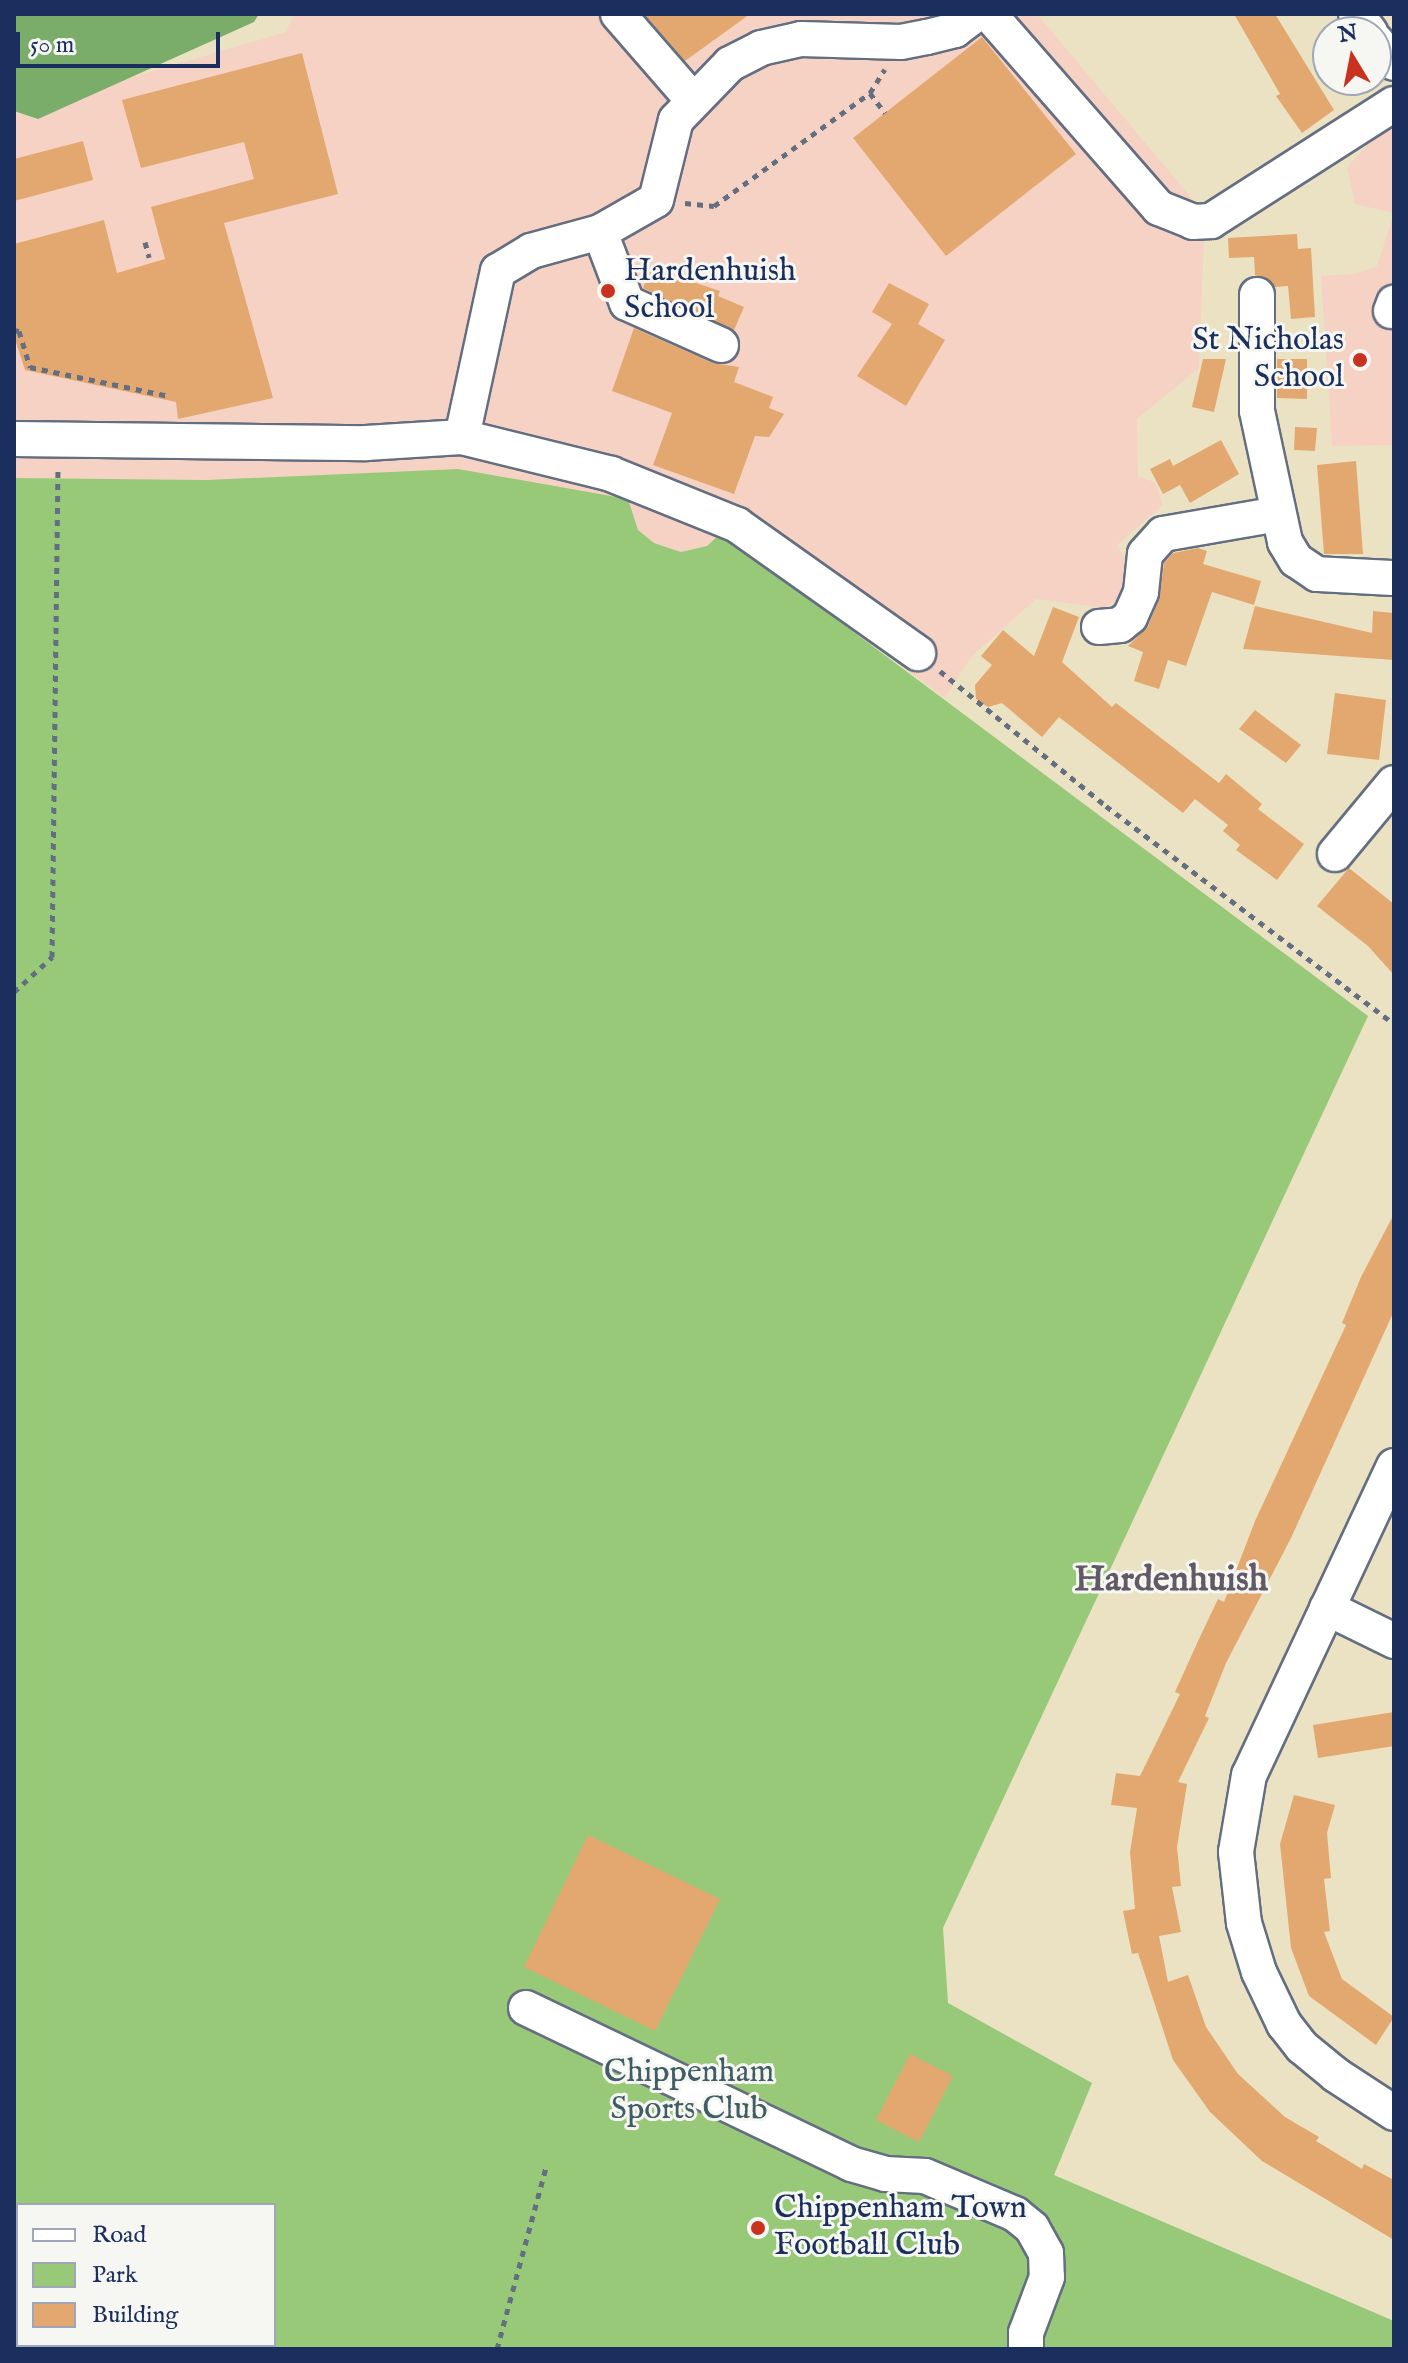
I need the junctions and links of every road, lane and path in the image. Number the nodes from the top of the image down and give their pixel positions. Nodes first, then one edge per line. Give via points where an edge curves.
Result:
1 (618, 14) edge
2 (976, 14) edge
3 (989, 14) edge
4 (691, 98) junction
5 (1394, 104) edge
6 (885, 113) dead end
7 (656, 200) junction
8 (600, 232) junction
9 (145, 242) dead end
10 (149, 257) dead end
11 (1257, 295) dead end
12 (14, 330) edge
13 (721, 345) dead end
14 (169, 396) dead end
15 (462, 437) junction
16 (14, 439) edge
17 (58, 441) junction
18 (1278, 514) junction
19 (1394, 578) edge
20 (1099, 627) dead end
21 (918, 653) joint
22 (1394, 783) edge
23 (1335, 854) dead end
24 (14, 992) edge
25 (1394, 1024) edge
26 (1394, 1466) edge
27 (1327, 1608) junction
28 (1394, 1641) edge
29 (526, 2008) dead end
30 (1394, 2113) edge
31 (546, 2168) dead end
32 (497, 2349) edge
33 (1026, 2349) edge

1 - 4 street
2 - 4 street via 955,30 901,42 801,39 761,48 730,64
3 - 5 street via 1159,208 1193,222 1211,221
4 - 7 street via 676,120
6 - 7 path via 870,93 714,206
7 - 8 street
8 - 13 street via 627,303
8 - 15 street via 531,251 498,271
9 - 10 path
11 - 18 street via 1255,378
12 - 14 path via 19,331 30,367
15 - 17 street via 366,443
15 - 21 street via 611,474 737,525
16 - 17 street
17 - 24 path via 52,957
18 - 19 street via 1290,552 1310,570 1326,576
18 - 20 street via 1163,534 1145,554 1141,592 1130,617 1120,625
21 - 25 path via 1106,806
22 - 23 street
26 - 27 street
27 - 28 street
27 - 30 street via 1249,1775 1239,1809 1238,1893 1259,1972 1284,2024 1336,2075
29 - 33 street via 851,2164 885,2174 925,2176 1015,2214 1037,2235 1046,2253 1047,2277 1026,2333
31 - 32 path

